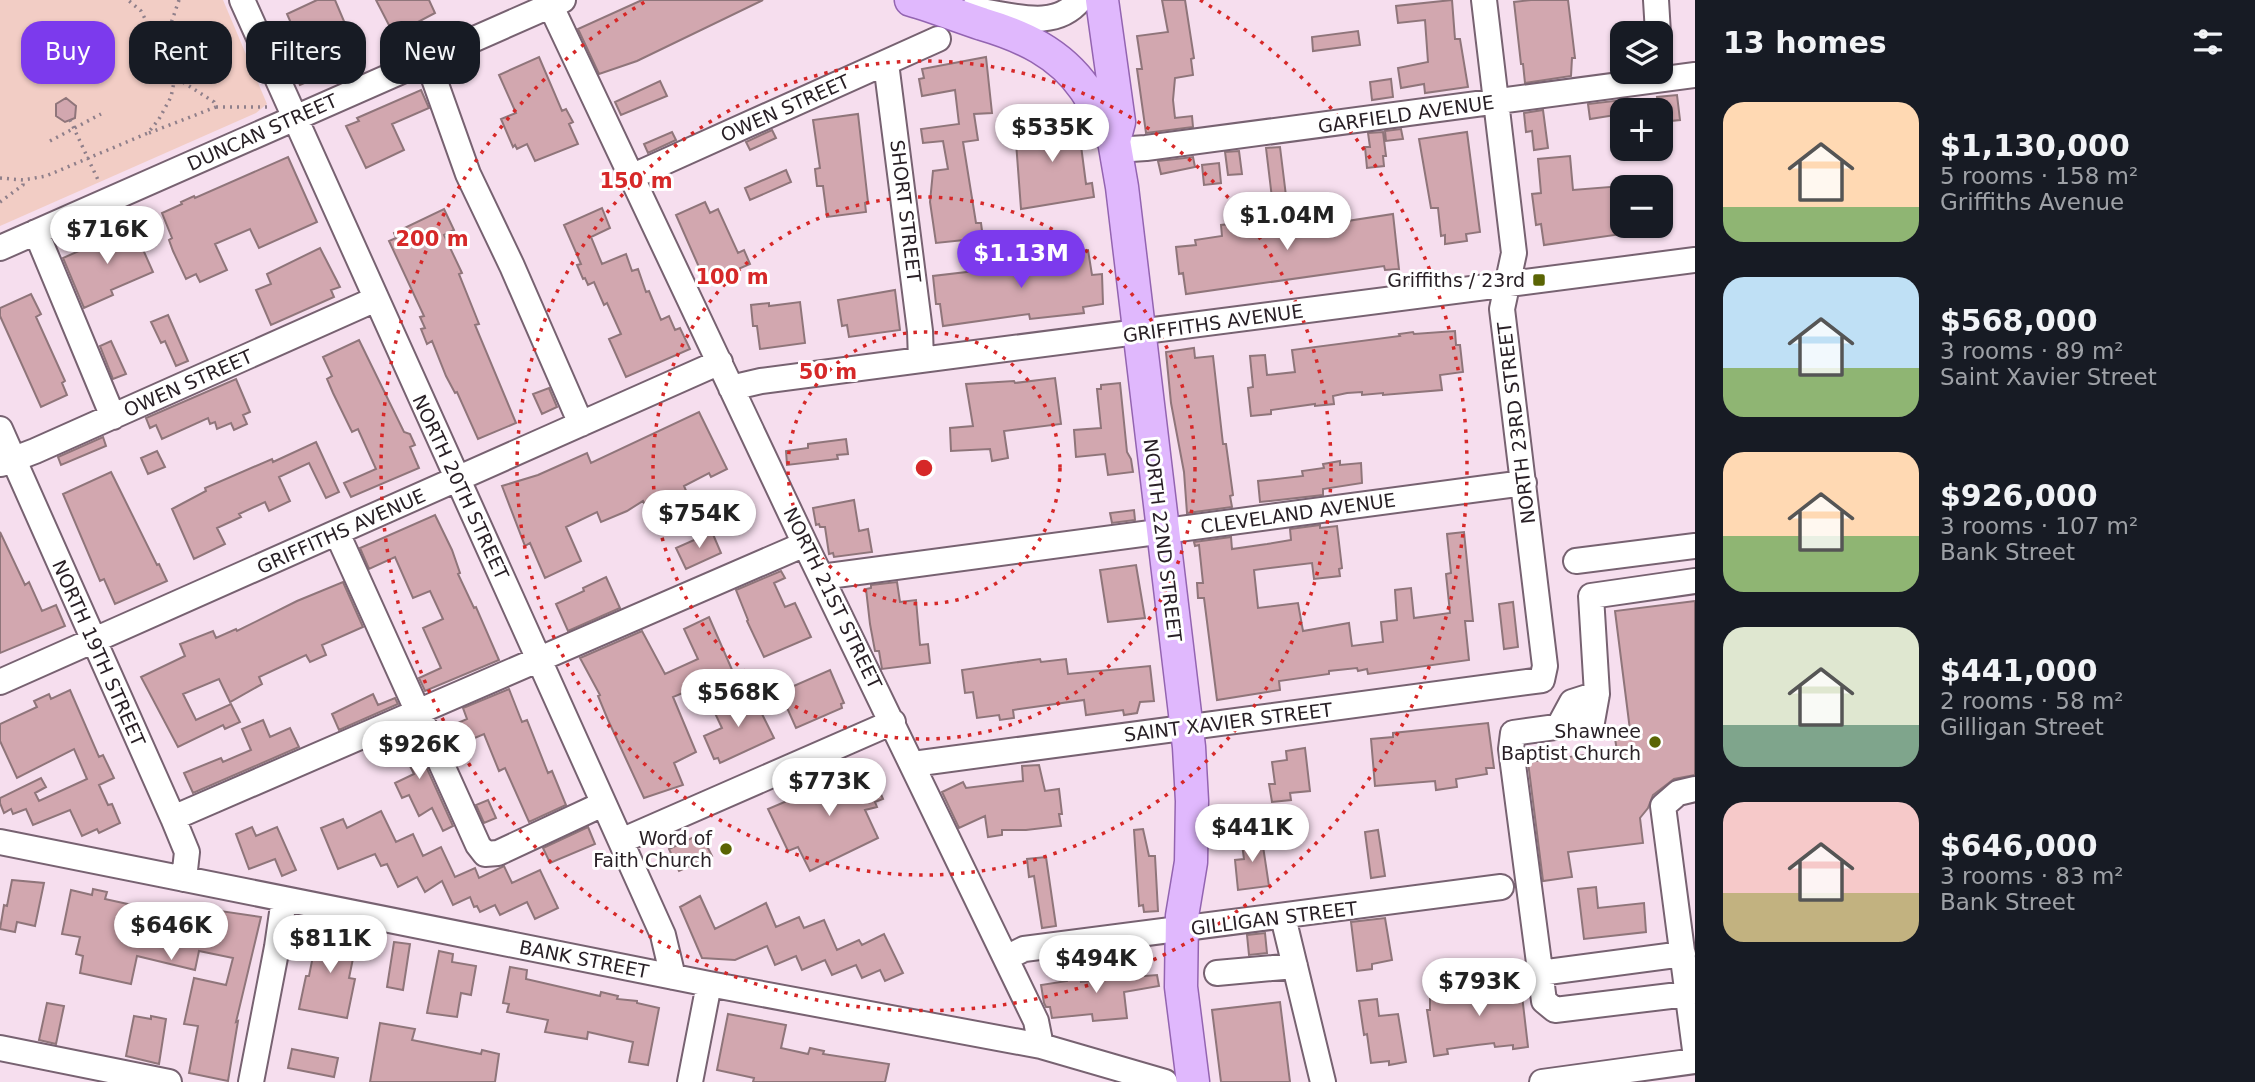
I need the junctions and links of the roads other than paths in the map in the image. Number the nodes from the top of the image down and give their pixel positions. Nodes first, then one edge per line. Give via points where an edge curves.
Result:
1 (242, 0) edge
2 (911, 0) edge
3 (1080, 0) edge
4 (1102, 0) edge
5 (1483, 0) edge
6 (1656, 0) edge
7 (554, 2) edge
8 (943, 9) junction
9 (1657, 21) edge
10 (480, 36) edge
11 (938, 39) dead end
12 (886, 63) junction
13 (1673, 73) edge
14 (1695, 75) edge
15 (380, 77) edge
16 (1610, 81) edge
17 (436, 84) edge
18 (1496, 102) junction
19 (284, 112) junction
20 (1115, 145) junction
21 (631, 177) junction
22 (36, 232) junction
23 (0, 248) edge
24 (1695, 260) edge
25 (1508, 283) junction
26 (376, 299) junction
27 (1139, 333) junction
28 (922, 360) junction
29 (720, 362) junction
30 (731, 388) junction
31 (113, 417) junction
32 (581, 424) junction
33 (0, 429) edge
34 (7, 462) edge
35 (457, 479) junction
36 (1524, 483) junction
37 (1163, 531) junction
38 (337, 533) junction
39 (805, 544) junction
40 (1695, 546) edge
41 (1576, 561) dead end
42 (821, 577) junction
43 (1695, 581) edge
44 (93, 641) junction
45 (539, 658) junction
46 (1542, 680) joint
47 (0, 682) edge
48 (418, 711) junction
49 (893, 722) junction
50 (1186, 727) junction
51 (914, 764) junction
52 (1695, 789) edge
53 (603, 804) junction
54 (173, 818) junction
55 (621, 841) junction
56 (0, 842) edge
57 (184, 879) junction
58 (1502, 887) dead end
59 (284, 899) junction
60 (1283, 917) junction
61 (1688, 921) edge
62 (1181, 930) junction
63 (1683, 954) junction
64 (1006, 958) junction
65 (1295, 966) junction
66 (1217, 972) dead end
67 (1540, 972) junction
68 (673, 977) junction
69 (709, 984) junction
70 (1687, 994) junction
71 (1041, 1046) junction
72 (0, 1048) edge
73 (1695, 1050) edge
74 (1695, 1062) edge
75 (1096, 1072) edge
76 (169, 1082) edge
77 (251, 1082) edge
78 (690, 1082) edge
79 (1171, 1082) edge
80 (1323, 1082) edge
81 (1542, 1082) edge

1 - 19 street, NORTH 20TH STREET
2 - 8 main road
3 - 8 street via 1062,15 1041,20
4 - 20 main road, NORTH 22ND STREET via 1119,122
5 - 18 street, NORTH 23RD STREET
6 - 9 street
7 - 10 street, DUNCAN STREET
7 - 21 street, NORTH 21ST STREET
8 - 20 main road via 1024,38 1062,63 1085,88
11 - 12 street, OWEN STREET
12 - 21 street, OWEN STREET
12 - 28 street, SHORT STREET
13 - 14 street, GARFIELD AVENUE
15 - 19 street, DUNCAN STREET
16 - 18 street, GARFIELD AVENUE
17 - 32 street via 468,174
18 - 20 street, GARFIELD AVENUE via 1146,148
18 - 25 street, NORTH 23RD STREET via 1514,253
19 - 22 street, DUNCAN STREET
19 - 26 street, NORTH 20TH STREET
20 - 27 main road, NORTH 22ND STREET
21 - 29 street, NORTH 21ST STREET
22 - 23 street, DUNCAN STREET
22 - 31 street
24 - 25 street, GRIFFITHS AVENUE
25 - 27 street, GRIFFITHS AVENUE
25 - 36 street, NORTH 23RD STREET via 1502,309
26 - 31 street, OWEN STREET
26 - 35 street, NORTH 20TH STREET
27 - 28 street, GRIFFITHS AVENUE
27 - 37 main road, NORTH 22ND STREET
28 - 30 street, GRIFFITHS AVENUE
29 - 30 street, NORTH 21ST STREET
29 - 32 street, GRIFFITHS AVENUE
30 - 39 street, NORTH 21ST STREET
31 - 34 street, OWEN STREET
32 - 35 street, GRIFFITHS AVENUE
33 - 34 street, NORTH 19TH STREET
34 - 44 street, NORTH 19TH STREET
35 - 38 street, GRIFFITHS AVENUE
35 - 45 street, NORTH 20TH STREET
36 - 37 street, CLEVELAND AVENUE
36 - 46 street, NORTH 23RD STREET via 1545,666
37 - 42 street, CLEVELAND AVENUE
37 - 50 main road, NORTH 22ND STREET
38 - 44 street, GRIFFITHS AVENUE
38 - 48 street
39 - 42 street, NORTH 21ST STREET
39 - 45 street
40 - 41 street
42 - 49 street, NORTH 21ST STREET
43 - 67 street via 1591,597 1597,694 1592,722 1513,733 1511,748
44 - 47 street, GRIFFITHS AVENUE
44 - 54 street, NORTH 19TH STREET
45 - 48 street
45 - 53 street, NORTH 20TH STREET
46 - 50 street, SAINT XAVIER STREET
48 - 53 street via 485,854 498,853
48 - 54 street
49 - 51 street, NORTH 21ST STREET
49 - 55 street
50 - 51 street, SAINT XAVIER STREET
50 - 62 main road, NORTH 22ND STREET via 1191,862
51 - 64 street, NORTH 21ST STREET
52 - 61 street via 1678,793 1662,806
53 - 55 street, NORTH 20TH STREET
54 - 57 street, NORTH 19TH STREET via 187,852
55 - 68 street, NORTH 20TH STREET via 663,935
56 - 57 street, BANK STREET
57 - 59 street, BANK STREET
58 - 60 street, GILLIGAN STREET
59 - 68 street, BANK STREET
59 - 77 street
60 - 62 street, GILLIGAN STREET
60 - 65 street
61 - 63 street
62 - 64 street, GILLIGAN STREET via 1024,950
62 - 79 main road, NORTH 22ND STREET via 1182,1008
63 - 67 street
63 - 70 street
64 - 71 street, NORTH 21ST STREET via 1036,1021
65 - 66 street
65 - 80 street
67 - 70 street via 1544,1001 1555,1010
68 - 69 street, BANK STREET
69 - 71 street, BANK STREET
69 - 78 street
70 - 73 street
71 - 75 street, BANK STREET
72 - 76 street
74 - 81 street
75 - 79 street, BANK STREET

